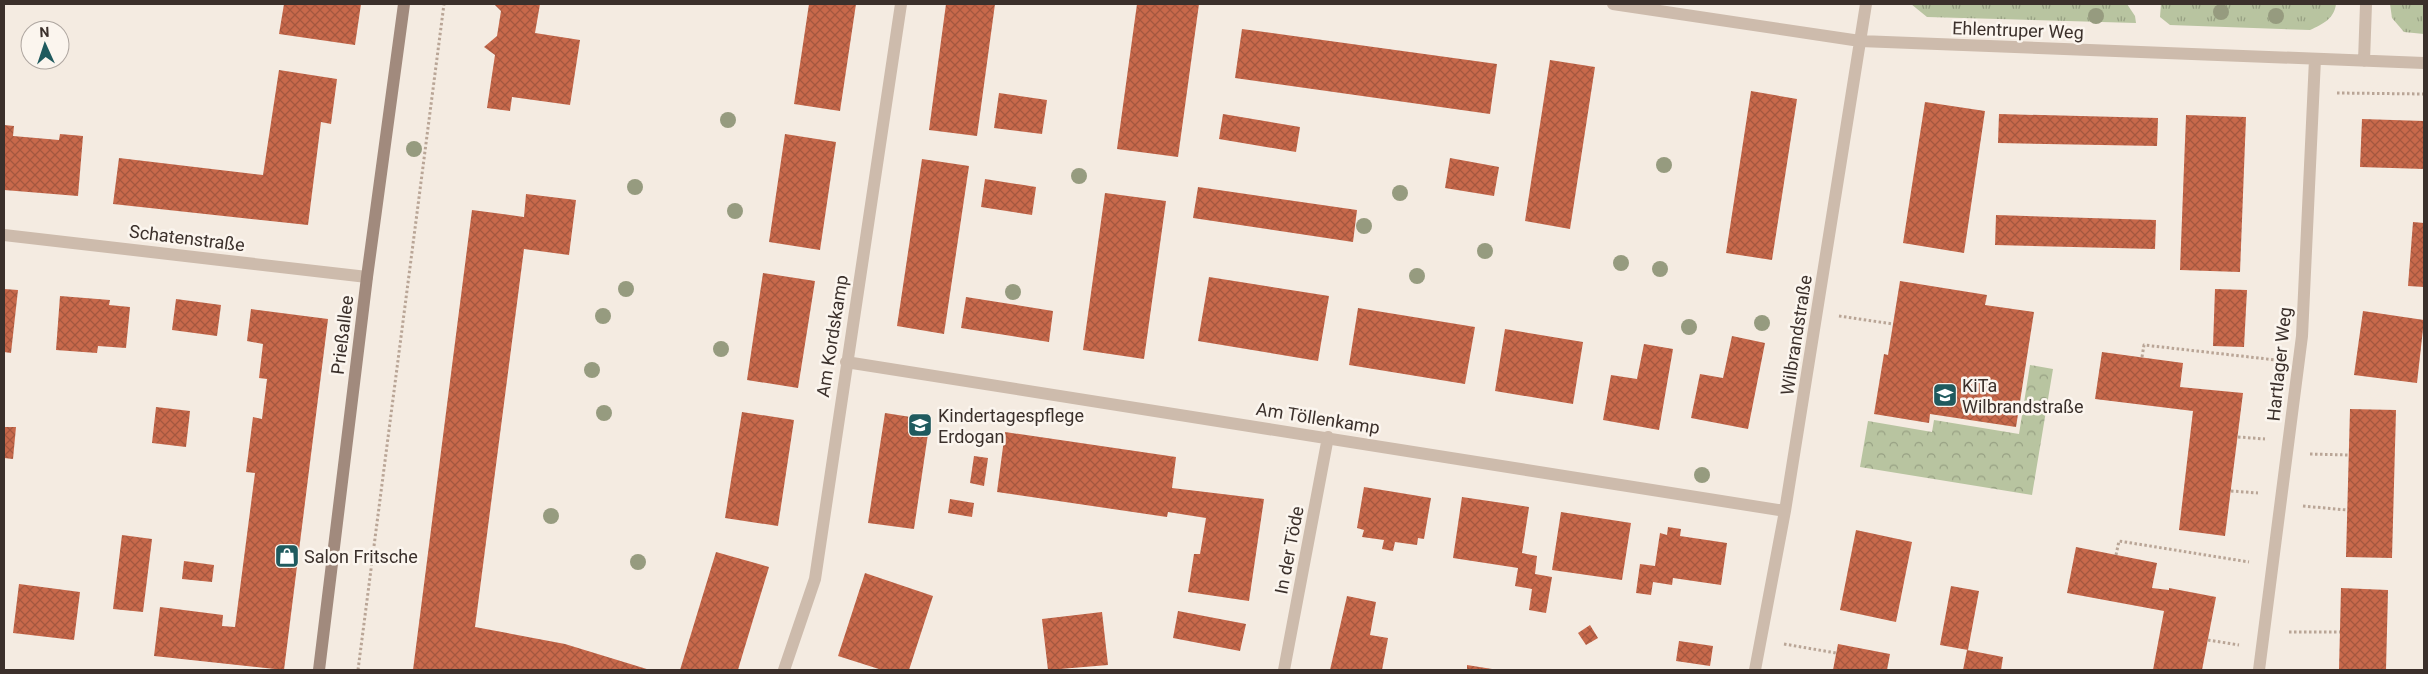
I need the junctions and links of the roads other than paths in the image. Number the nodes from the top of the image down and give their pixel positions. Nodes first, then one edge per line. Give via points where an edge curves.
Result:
1 (404, 4) edge
2 (901, 4) edge
3 (1613, 4) edge
4 (1866, 4) edge
5 (2366, 4) edge
6 (1860, 41) junction
7 (2315, 59) junction
8 (2364, 62) junction
9 (2424, 64) edge
10 (4, 235) edge
11 (367, 277) junction
12 (846, 362) junction
13 (1328, 437) junction
14 (1785, 511) junction
15 (318, 670) edge
16 (784, 670) edge
17 (1284, 670) edge
18 (1755, 670) edge
19 (2258, 670) edge

1 - 11 street, Prießallee
2 - 12 street, Am Kordskamp
3 - 6 street, Ehlentruper Weg
4 - 6 street, Wilbrandstraße
5 - 8 street
6 - 7 street, Ehlentruper Weg
6 - 14 street, Wilbrandstraße
7 - 8 street, Ehlentruper Weg
7 - 19 street, Hartlager Weg via 2302,336
8 - 9 street, Ehlentruper Weg
10 - 11 street, Schatenstraße
11 - 15 street, Prießallee
12 - 13 street, Am Töllenkamp
12 - 16 street, Am Kordskamp via 815,579
13 - 14 street, Am Töllenkamp
13 - 17 street, In der Töde
14 - 18 street, Wilbrandstraße

